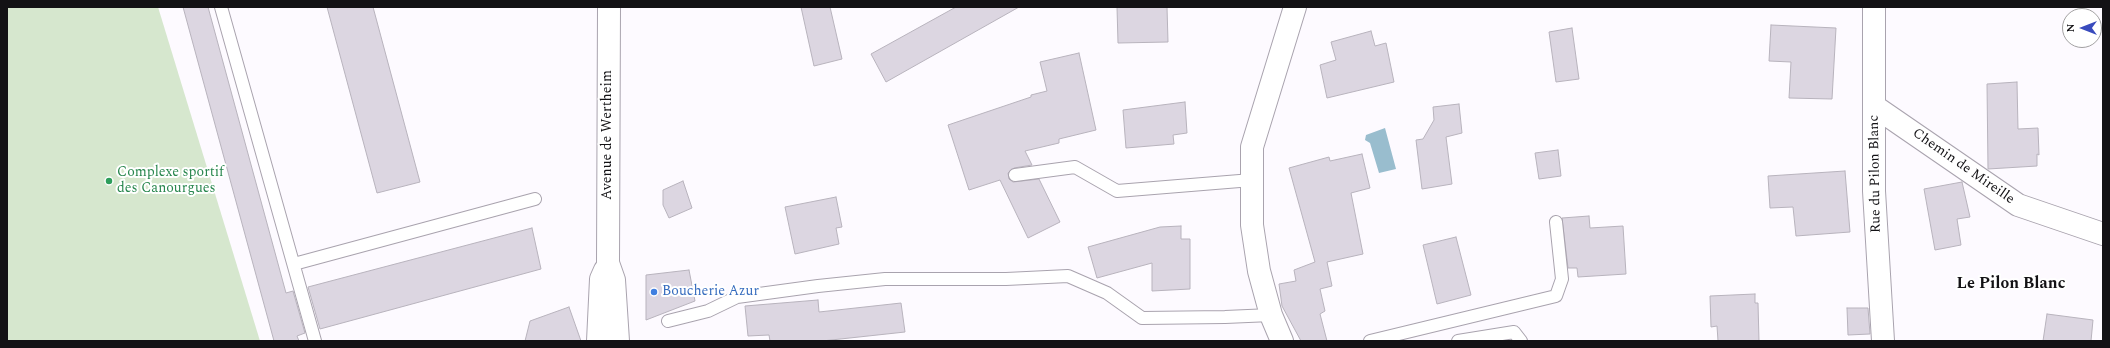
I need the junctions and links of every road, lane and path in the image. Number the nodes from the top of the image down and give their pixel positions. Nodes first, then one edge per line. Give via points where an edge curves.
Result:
1 (222, 7) edge
2 (609, 7) edge
3 (1295, 7) edge
4 (1874, 7) edge
5 (1874, 106) junction
6 (1014, 175) dead end
7 (1252, 180) junction
8 (535, 199) dead end
9 (1556, 222) dead end
10 (2103, 234) edge
11 (608, 263) junction
12 (294, 264) junction
13 (1271, 314) junction
14 (668, 321) dead end
15 (315, 341) edge
16 (598, 341) edge
17 (618, 341) edge
18 (1282, 341) edge
19 (1370, 341) edge
20 (1458, 341) edge
21 (1521, 341) edge
22 (1883, 341) edge

1 - 12 lane
2 - 11 street, Avenue de Wertheim
3 - 7 street via 1252,147
4 - 5 street, Rue du Pilon Blanc
5 - 10 street, Chemin de Mireille via 2018,205
5 - 22 street, Rue du Pilon Blanc via 1874,191
6 - 7 lane via 1075,167 1117,191
7 - 13 street via 1252,225 1259,270
8 - 12 lane
9 - 19 lane via 1562,279 1556,296
11 - 16 street, Avenue de Wertheim via 601,279
11 - 17 street, Avenue de Wertheim via 614,280
12 - 15 lane
13 - 14 lane via 1142,318 1107,293 1068,276 1006,280 885,279 818,286 737,297 708,311
13 - 18 street
20 - 21 lane via 1514,332

